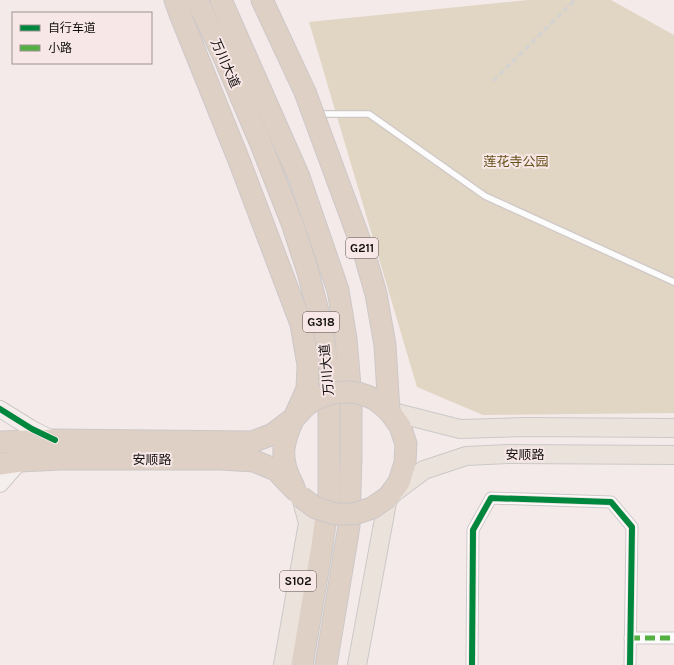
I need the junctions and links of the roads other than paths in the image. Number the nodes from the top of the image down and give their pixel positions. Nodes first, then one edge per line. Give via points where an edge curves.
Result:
1 (175, 0) edge
2 (197, 0) edge
3 (221, 0) edge
4 (262, 0) edge
5 (320, 114) dead end
6 (674, 282) edge
7 (0, 409) edge
8 (389, 411) junction
9 (294, 418) junction
10 (674, 428) edge
11 (55, 440) junction
12 (0, 442) edge
13 (674, 455) edge
14 (20, 461) junction
15 (0, 464) edge
16 (0, 484) edge
17 (298, 494) junction
18 (388, 497) junction
19 (630, 638) junction
20 (674, 638) edge
21 (283, 665) edge
22 (302, 665) edge
23 (326, 665) edge
24 (357, 665) edge
25 (472, 665) edge
26 (630, 665) edge

1 - 9 highway, bridge via 301,324 308,365 307,389
2 - 22 highway, 万川大道 / G318 via 224,57 289,216 308,272 322,327 329,378 329,494
3 - 23 highway, 万川大道 / G318 via 300,177 338,290 346,339 351,398 349,526
4 - 8 highway, G211, bridge via 305,92 364,252 376,294 384,345
5 - 6 lane via 369,114 485,196
7 - 11 street
8 - 9 highway, bridge via 364,395 340,392 323,396 307,405
8 - 10 main road, 安顺路 via 460,429
8 - 18 highway via 400,426 406,444 405,463 399,482
9 - 11 highway, 安顺路 via 272,434 252,442
9 - 17 highway via 286,435 283,454 286,473
11 - 12 highway, 安顺路
13 - 18 main road, 安顺路 via 466,456 424,470
14 - 15 highway, 安顺路
14 - 16 street
14 - 17 highway, 安顺路 via 254,461 276,470
17 - 18 highway, bridge via 316,508 335,514 354,514 372,508
17 - 21 main road, S102 via 308,523
18 - 24 main road
19 - 20 street
19 - 25 street via 632,527 611,502 490,498 473,530
19 - 26 street

